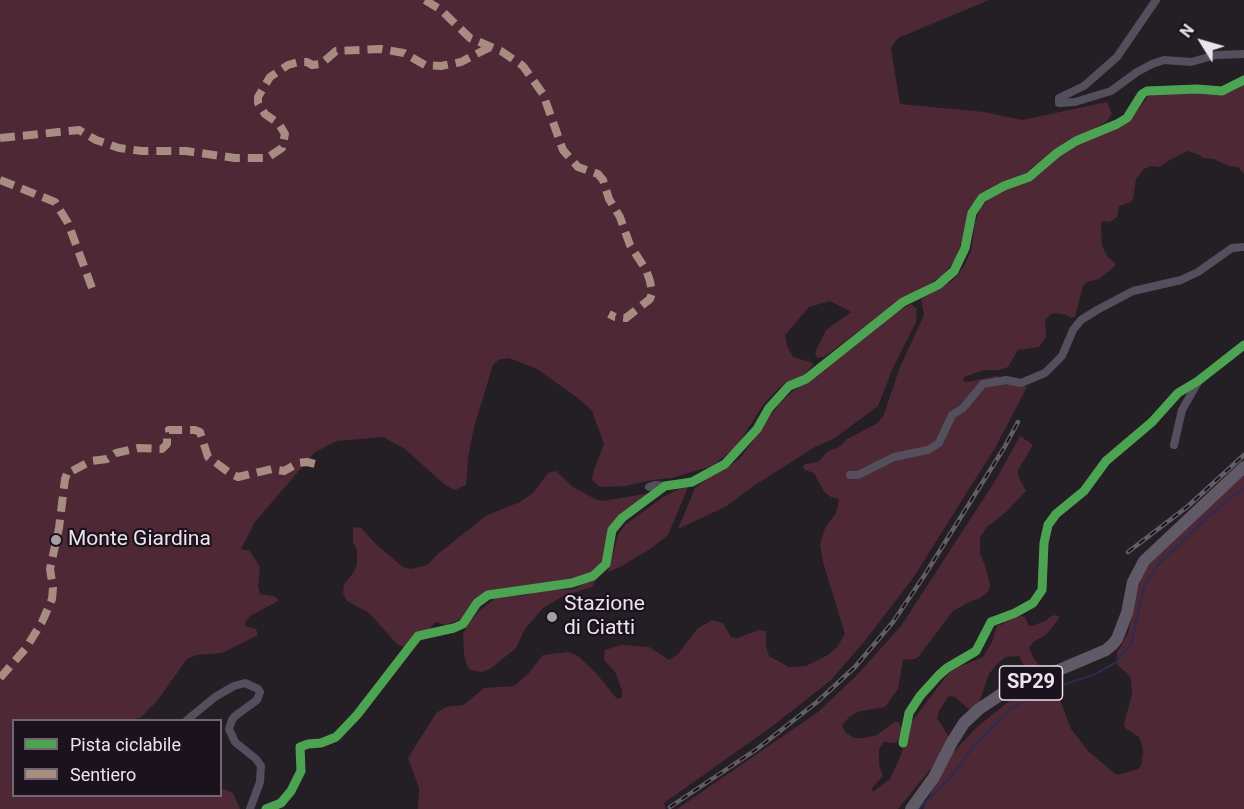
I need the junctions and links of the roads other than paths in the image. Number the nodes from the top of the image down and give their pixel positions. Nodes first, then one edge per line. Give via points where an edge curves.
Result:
1 (1156, 0) edge
2 (1244, 54) edge
3 (1244, 80) edge
4 (1244, 247) edge
5 (1244, 345) edge
6 (1198, 381) junction
7 (1174, 446) dead end
8 (1244, 467) edge
9 (850, 475) dead end
10 (665, 486) junction
11 (649, 487) dead end
12 (188, 719) edge
13 (903, 743) dead end
14 (250, 809) edge
15 (266, 809) edge
16 (911, 809) edge

1 - 2 street via 1118,57 1084,86 1059,98 1059,103 1111,91 1137,72 1164,60 1191,62 1216,55
3 - 10 street via 1222,91 1147,91 1127,118 1076,141 1029,177 982,198 972,213 965,248 954,271 938,285 903,302 806,379 789,386 725,464 692,482
4 - 9 street via 1232,248 1181,280 1133,291 1096,309 1073,330 1062,356 1045,373 1021,382 983,384 952,415 939,443
5 - 6 street
6 - 7 street via 1182,410
6 - 13 street via 1178,393 1056,514 1048,525 1044,543 1042,590 1033,603 991,622 976,651 939,675 909,713
8 - 16 main road, SP29 via 1144,561 1133,582 1127,613 1113,645 1000,695 979,709 964,723
10 - 11 street
10 - 15 street via 617,523 612,530 606,564 593,576 572,583 488,595 477,603 463,624 418,636 336,736 321,744 300,747 301,771 291,791 281,803
12 - 14 street via 234,686 245,683 258,689 256,700 235,716 229,729 235,742 261,766

